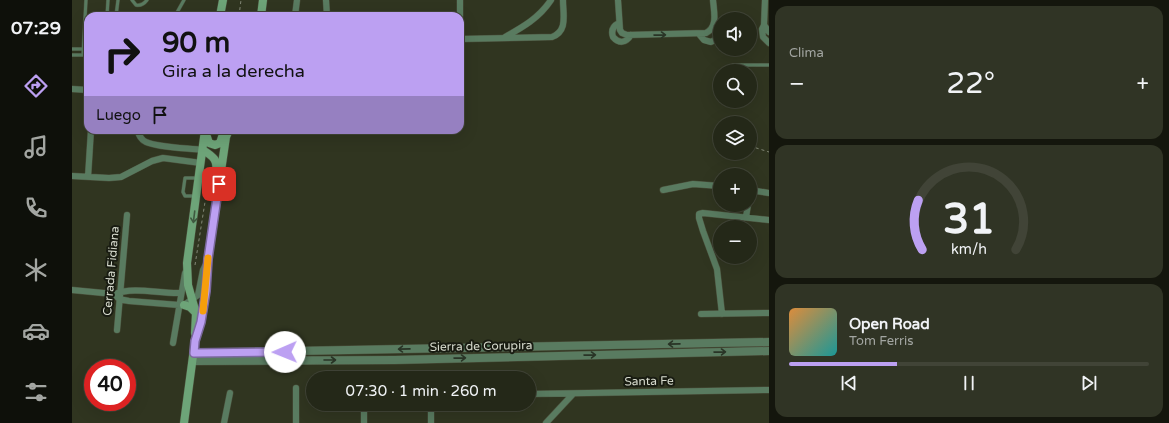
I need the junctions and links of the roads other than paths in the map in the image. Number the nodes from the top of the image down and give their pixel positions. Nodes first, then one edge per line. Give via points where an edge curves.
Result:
1 (86, 0) edge
2 (108, 0) edge
3 (118, 0) edge
4 (132, 0) edge
5 (147, 0) edge
6 (184, 0) edge
7 (223, 0) edge
8 (263, 0) edge
9 (297, 0) edge
10 (326, 0) edge
11 (460, 0) edge
12 (551, 0) edge
13 (563, 0) edge
14 (618, 0) edge
15 (713, 0) edge
16 (765, 0) edge
17 (85, 12) edge
18 (107, 12) edge
19 (116, 12) edge
20 (177, 12) edge
21 (221, 12) edge
22 (262, 12) edge
23 (296, 12) edge
24 (326, 12) edge
25 (460, 12) edge
26 (714, 12) edge
27 (619, 22) junction
28 (84, 24) edge
29 (764, 25) junction
30 (713, 28) edge
31 (769, 32) edge
32 (699, 34) junction
33 (631, 35) junction
34 (503, 38) junction
35 (464, 39) edge
36 (713, 41) edge
37 (769, 43) edge
38 (72, 49) edge
39 (82, 49) junction
40 (72, 55) edge
41 (83, 55) joint
42 (757, 65) edge
43 (769, 65) edge
44 (72, 89) edge
45 (84, 90) edge
46 (91, 134) edge
47 (139, 134) edge
48 (205, 134) edge
49 (206, 134) edge
50 (222, 134) edge
51 (227, 134) edge
52 (165, 146) junction
53 (203, 150) junction
54 (163, 158) junction
55 (201, 163) junction
56 (72, 176) edge
57 (88, 177) junction
58 (199, 178) junction
59 (713, 185) edge
60 (663, 190) dead end
61 (757, 191) edge
62 (769, 192) edge
63 (196, 196) junction
64 (217, 199) junction
65 (747, 212) edge
66 (127, 215) dead end
67 (746, 217) junction
68 (769, 220) edge
69 (208, 259) junction
70 (187, 263) junction
71 (72, 290) edge
72 (151, 291) junction
73 (117, 292) junction
74 (181, 293) junction
75 (119, 299) junction
76 (192, 300) junction
77 (149, 303) junction
78 (182, 305) junction
79 (196, 312) junction
80 (769, 313) edge
81 (701, 314) dead end
82 (722, 314) junction
83 (117, 330) dead end
84 (195, 341) junction
85 (769, 342) edge
86 (173, 343) dead end
87 (769, 351) edge
88 (193, 357) junction
89 (296, 388) dead end
90 (769, 390) edge
91 (230, 393) dead end
92 (536, 394) edge
93 (573, 394) junction
94 (364, 411) edge
95 (431, 411) edge
96 (184, 423) edge
97 (224, 423) edge
98 (296, 423) edge
99 (364, 423) edge
100 (431, 423) edge
101 (546, 423) edge

1 - 17 lane
2 - 18 lane
3 - 19 lane
4 - 5 lane via 134,4 139,5
6 - 20 lane
7 - 21 main road
8 - 22 main road
9 - 23 street
10 - 24 street
11 - 25 street
12 - 34 street via 534,19
13 - 34 street via 563,28 560,34 552,37
14 - 27 street
15 - 26 street
16 - 29 street
27 - 33 street via 622,33
27 - 33 street via 612,30 613,37 622,42
28 - 39 lane
29 - 31 street
29 - 37 street via 763,37
30 - 32 street via 710,32
33 -> 32 street
32 - 36 street via 704,40
34 - 35 street
38 - 39 lane
39 - 41 lane
40 - 41 lane
42 - 43 lane
44 - 45 street
46 - 57 street
47 - 52 street via 147,142
48 - 53 main road
49 - 50 main road via 209,143 215,145 220,143
51 - 64 main road
52 - 53 street
52 - 54 street
53 - 55 main road
53 - 64 main road via 217,164 214,189
54 - 55 street
54 - 57 street via 121,176
55 - 58 main road
56 - 57 street
58 - 63 main road
58 - 63 lane via 189,177 184,180 183,195
59 - 60 street via 693,184
61 - 62 street
63 -> 70 main road
64 - 69 main road
65 - 67 street
66 - 73 street, Cerrada Fidiana
67 - 68 street
67 - 82 street via 703,213 698,218 717,269
69 - 76 street via 203,270 200,292
69 - 84 main road via 206,291
70 - 74 street
70 - 76 main road via 187,281
71 - 73 street
72 - 73 street
72 - 74 street
72 - 77 street
73 - 75 street, Cerrada Fidiana
74 - 78 street
75 - 77 street
75 - 83 street, Cerrada Fidiana
76 - 78 street
76 - 79 main road
77 - 78 street
78 - 79 main road
78 - 86 street
79 - 84 main road
80 - 82 street
81 - 82 street
84 - 88 main road
85 -> 88 street, Sierra de Corupira
88 -> 87 street, Sierra de Corupira via 395,360
88 - 96 main road
89 - 98 street
90 - 93 street, Santa Fe
91 - 97 street
92 - 93 street, Santa Fe
93 - 101 street
94 - 99 street
95 - 100 street

